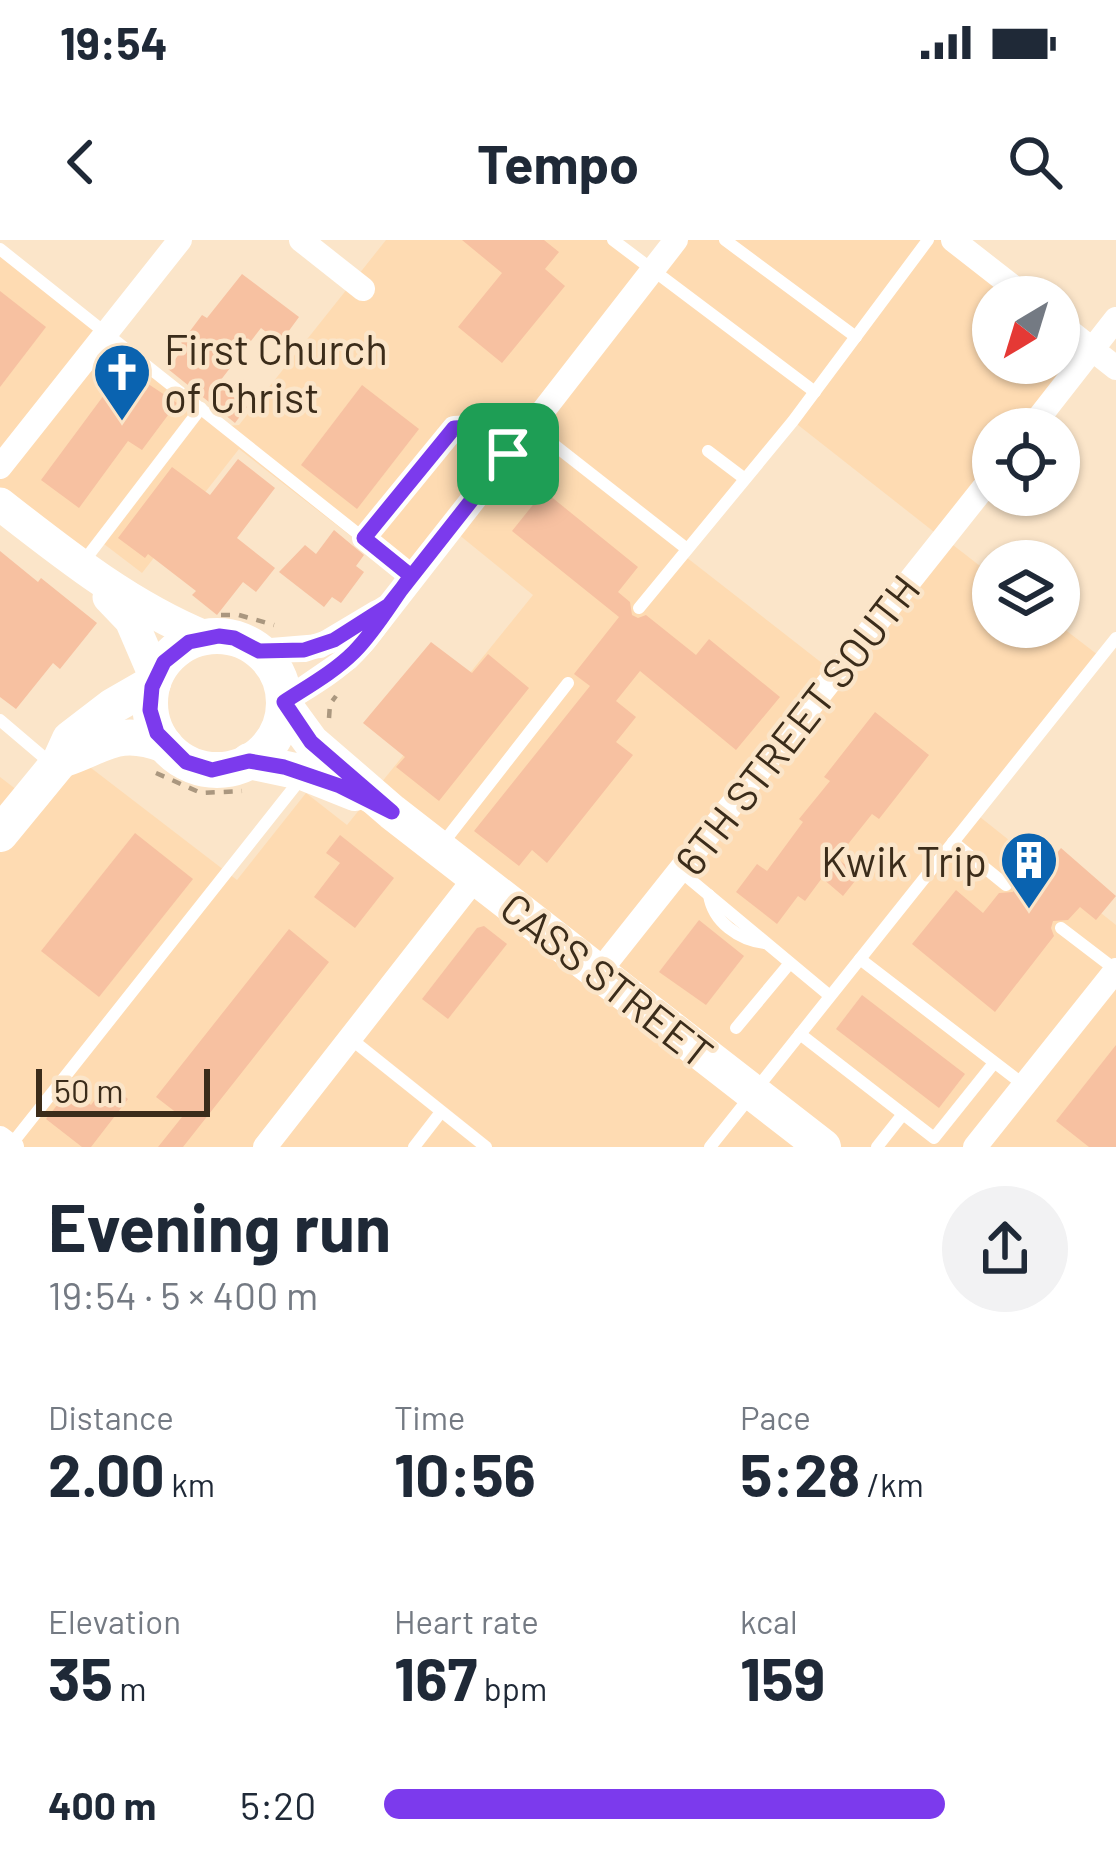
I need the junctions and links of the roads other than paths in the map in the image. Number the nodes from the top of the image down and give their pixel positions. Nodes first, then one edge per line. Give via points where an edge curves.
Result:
1 (180, 240) edge
2 (301, 240) edge
3 (614, 240) edge
4 (676, 240) edge
5 (725, 240) edge
6 (928, 240) edge
7 (952, 240) edge
8 (0, 249) edge
9 (652, 271) junction
10 (998, 276) edge
11 (363, 289) dead end
12 (1116, 319) edge
13 (105, 334) junction
14 (856, 337) junction
15 (1080, 340) edge
16 (1092, 349) junction
17 (1116, 368) edge
18 (814, 392) junction
19 (201, 408) junction
20 (1046, 408) edge
21 (530, 426) junction
22 (708, 451) dead end
23 (508, 454) junction
24 (0, 467) edge
25 (745, 479) junction
26 (972, 503) edge
27 (0, 504) edge
28 (364, 538) junction
29 (687, 549) junction
30 (81, 568) junction
31 (411, 576) junction
32 (389, 605) junction
33 (638, 608) dead end
34 (209, 626) junction
35 (1116, 638) edge
36 (259, 651) junction
37 (154, 680) junction
38 (568, 683) dead end
39 (284, 704) junction
40 (0, 720) edge
41 (155, 757) junction
42 (249, 761) junction
43 (57, 764) junction
44 (299, 781) junction
45 (392, 812) junction
46 (0, 834) edge
47 (953, 842) junction
48 (439, 848) junction
49 (680, 871) junction
50 (476, 877) junction
51 (1006, 885) dead end
52 (1061, 928) dead end
53 (860, 958) junction
54 (790, 963) junction
55 (1116, 970) edge
56 (598, 972) junction
57 (830, 996) junction
58 (736, 1028) dead end
59 (800, 1034) junction
60 (350, 1039) junction
61 (994, 1063) junction
62 (1024, 1085) junction
63 (753, 1092) junction
64 (441, 1112) junction
65 (903, 1114) junction
66 (0, 1138) edge
67 (10, 1146) edge
68 (265, 1147) edge
69 (414, 1147) edge
70 (486, 1147) edge
71 (710, 1147) edge
72 (824, 1147) edge
73 (877, 1147) edge
74 (975, 1147) edge

1 - 13 street
2 - 11 street
3 - 9 lane
4 - 9 street
5 - 14 lane
6 - 14 lane
7 - 10 street
8 - 13 lane
9 - 18 lane
9 - 21 street
12 - 16 street
13 - 19 lane
13 - 24 street
14 - 18 lane
15 - 16 street
16 - 17 street
16 - 20 street
18 - 25 lane
19 - 28 lane
19 - 30 lane
21 - 23 street
21 - 29 lane
22 - 25 lane
23 - 28 lane via 472,427 454,428
23 - 31 street
25 - 29 lane
26 - 49 street, 6TH STREET SOUTH
27 - 30 street
28 - 31 lane
29 - 33 lane
30 - 34 street via 152,613
30 - 37 street via 131,620
31 - 32 street
32 - 36 street via 320,646
32 - 39 street via 348,658
34 - 36 main road
34 - 37 main road
35 - 47 lane
36 - 39 main road via 278,674
37 - 41 main road
37 - 43 main road via 83,727
38 - 48 lane
39 - 42 main road via 275,736
39 - 45 main road, CASS STREET via 311,742
40 - 43 lane
41 - 42 main road via 226,770
41 - 43 main road via 125,735
42 - 44 main road, CASS STREET
43 - 46 main road
44 - 45 main road, CASS STREET
44 - 67 lane
45 - 48 main road, CASS STREET
47 - 51 lane
47 - 53 lane
48 - 50 main road, CASS STREET
49 - 54 lane
49 - 56 street, 6TH STREET SOUTH
50 - 56 main road, CASS STREET
50 - 60 street
52 - 55 lane
53 - 57 lane
53 - 61 lane
54 - 57 lane
54 - 58 lane
55 - 62 street
56 - 63 main road, CASS STREET
57 - 59 lane
59 - 63 lane
59 - 65 lane
60 - 64 lane
60 - 68 street
61 - 62 lane
61 - 65 lane via 934,1138
62 - 74 street
63 - 71 lane
63 - 72 main road, CASS STREET
64 - 69 lane
64 - 70 lane
65 - 73 lane
66 - 67 street

